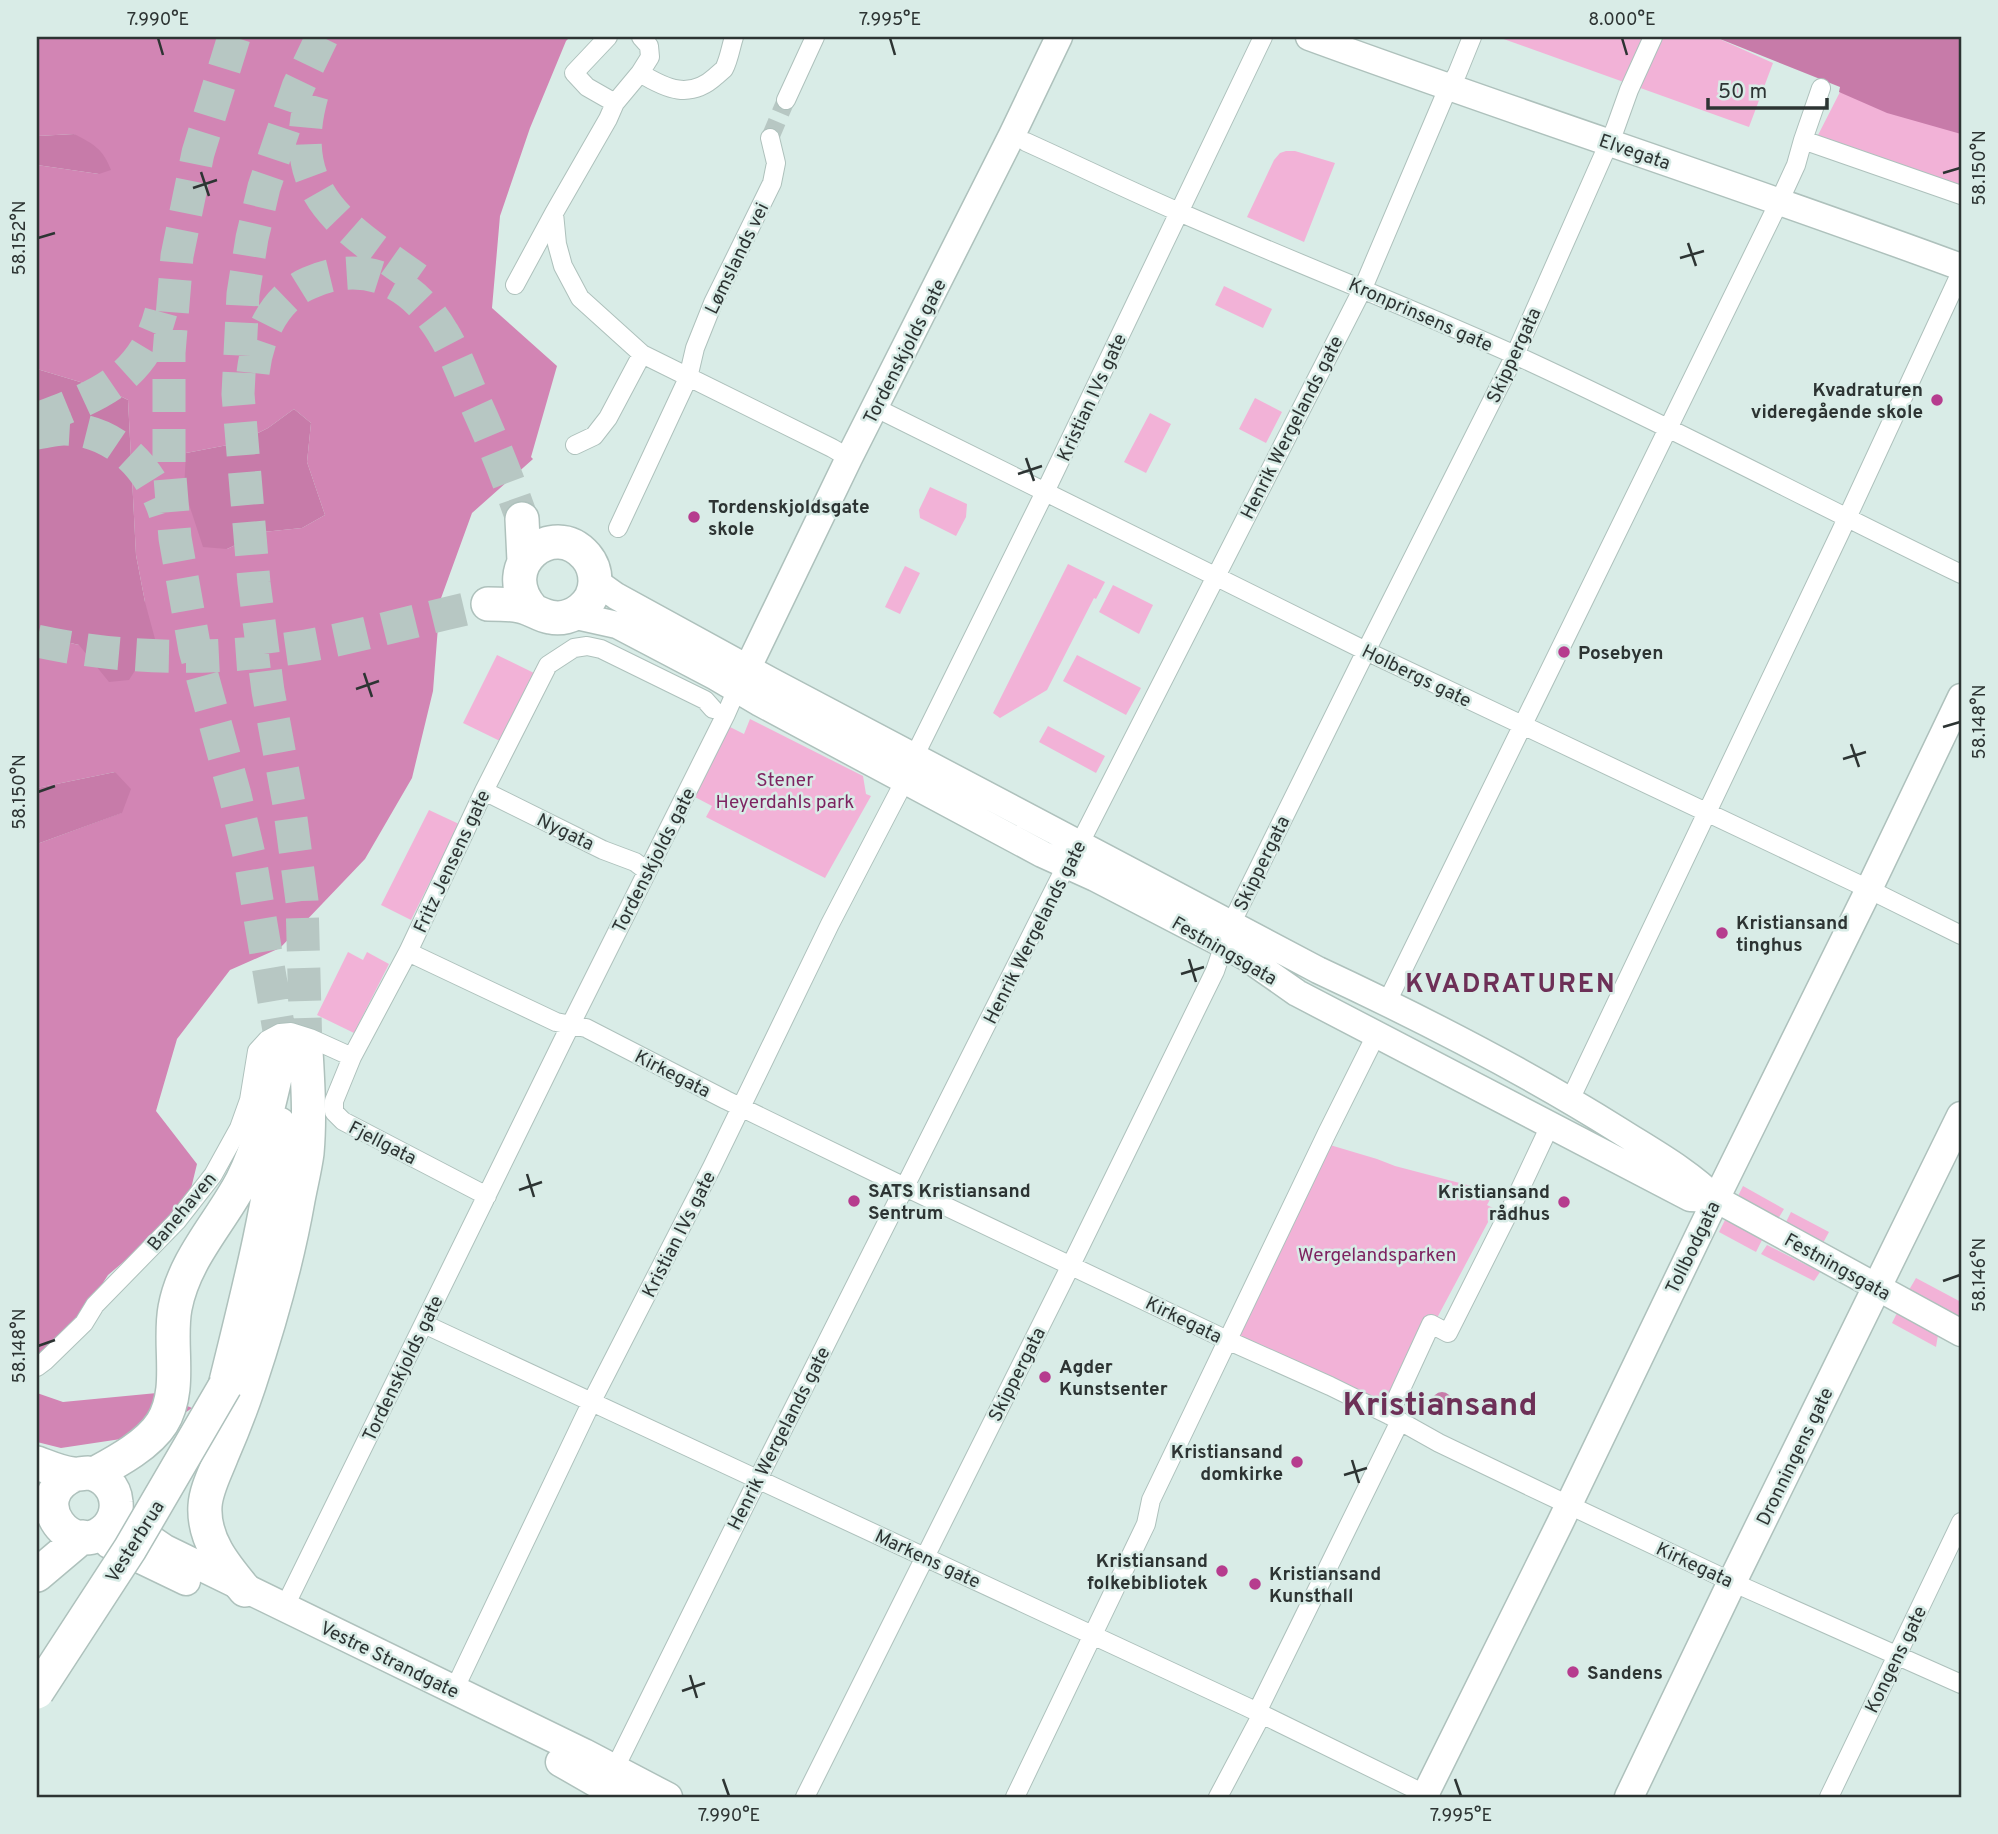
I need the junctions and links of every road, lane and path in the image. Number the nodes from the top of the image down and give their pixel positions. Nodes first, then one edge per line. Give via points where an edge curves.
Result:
1 (608, 37) edge
2 (641, 37) edge
3 (734, 37) edge
4 (815, 37) edge
5 (1059, 37) edge
6 (1263, 37) edge
7 (1309, 37) edge
8 (1472, 37) edge
9 (1653, 37) edge
10 (640, 74) junction
11 (1453, 81) junction
12 (1821, 88) dead end
13 (786, 100) tunnel mouth
14 (615, 103) junction
15 (771, 138) tunnel mouth
16 (1802, 140) junction
17 (1608, 141) junction
18 (1026, 142) dead end
19 (1961, 195) edge
20 (1779, 202) junction
21 (1179, 212) junction
22 (554, 213) junction
23 (1961, 269) edge
24 (515, 285) dead end
25 (1363, 288) junction
26 (642, 354) junction
27 (1515, 355) junction
28 (688, 378) junction
29 (876, 408) junction
30 (1669, 427) junction
31 (575, 445) dead end
32 (849, 458) junction
33 (1045, 492) junction
34 (1846, 519) junction
35 (618, 528) dead end
36 (564, 543) junction
37 (522, 566) junction
38 (1961, 573) edge
39 (1216, 575) junction
40 (595, 581) junction
41 (532, 609) junction
42 (572, 615) junction
43 (1366, 650) junction
44 (742, 678) junction
45 (1961, 697) edge
46 (713, 709) dead end
47 (1522, 726) junction
48 (915, 755) junction
49 (905, 780) junction
50 (484, 791) junction
51 (1707, 812) junction
52 (1073, 854) junction
53 (648, 871) junction
54 (1869, 889) junction
55 (1227, 934) junction
56 (1961, 935) edge
57 (408, 952) junction
58 (1387, 1002) junction
59 (570, 1026) junction
60 (1377, 1035) junction
61 (294, 1050) junction
62 (352, 1057) junction
63 (1570, 1100) junction
64 (742, 1107) junction
65 (1961, 1115) edge
66 (1545, 1136) dead end
67 (905, 1187) junction
68 (486, 1196) junction
69 (1716, 1199) junction
70 (1071, 1265) junction
71 (1876, 1287) junction
72 (424, 1324) junction
73 (1961, 1333) edge
74 (1227, 1340) junction
75 (41, 1364) edge
76 (592, 1401) junction
77 (1394, 1418) junction
78 (37, 1463) edge
79 (218, 1465) junction
80 (84, 1474) junction
81 (758, 1479) junction
82 (1568, 1505) junction
83 (79, 1516) edge
84 (1961, 1522) edge
85 (925, 1557) junction
86 (37, 1566) edge
87 (37, 1575) edge
88 (1732, 1581) junction
89 (245, 1590) junction
90 (284, 1608) junction
91 (1092, 1635) junction
92 (1897, 1654) junction
93 (1961, 1684) edge
94 (454, 1690) junction
95 (37, 1692) edge
96 (1259, 1713) junction
97 (607, 1790) edge
98 (1427, 1796) edge
99 (668, 1797) edge
100 (805, 1797) edge
101 (1015, 1797) edge
102 (1218, 1797) edge
103 (1629, 1797) edge
104 (1829, 1797) edge

1 - 14 street via 574,73 587,87
2 - 10 street via 649,46 650,57
3 - 10 street via 724,69 696,89 674,90
4 - 13 street
5 - 29 main road, Tordenskjolds gate
6 - 21 street, Kristian IVs gate
7 - 11 main road, Elvegata
8 - 11 street
9 - 17 street, Skippergata
10 - 14 street
11 - 17 main road, Elvegata
11 - 25 street, Henrik Wergelands gate
12 - 16 street
14 - 22 street
15 - 28 street, Lømslands vei via 776,163 772,183 713,303
16 - 19 street
16 - 20 street
17 - 20 main road, Elvegata
17 - 27 street, Skippergata
18 - 21 street, Kronprinsens gate
20 - 23 main road, Elvegata
20 - 30 street
21 - 25 street, Kronprinsens gate
21 - 33 street, Kristian IVs gate
22 - 24 street
22 - 26 street via 556,244 580,298
23 - 34 street
25 - 27 street, Kronprinsens gate
25 - 39 street, Henrik Wergelands gate
26 - 28 street
26 - 31 street via 608,418 594,436
27 - 30 street, Kronprinsens gate
27 - 43 street, Skippergata
28 - 32 street
28 - 35 street, Lømslands vei
29 - 32 main road, Tordenskjolds gate
29 - 33 street, Holbergs gate
30 - 34 street, Kronprinsens gate
30 - 47 street
32 - 44 main road, Tordenskjolds gate
33 - 39 street, Holbergs gate
33 - 48 street, Kristian IVs gate
34 - 38 street, Kronprinsens gate
34 - 51 street
36 - 37 highway via 533,551
36 - 37 highway via 530,516
36 - 40 highway via 583,552
37 - 41 highway via 520,588
37 - 41 highway via 486,596
39 - 43 street, Holbergs gate
39 - 52 street, Henrik Wergelands gate
40 - 42 highway via 589,601
40 - 44 main road
41 - 42 highway via 556,618
42 - 44 main road via 617,625
43 - 47 street, Holbergs gate
43 - 55 street, Skippergata
44 - 48 main road, Festningsgata
44 - 49 main road, Festningsgata via 760,703
44 - 53 street, Tordenskjolds gate
45 - 54 main road, Tollbodgata
46 - 50 street, Fritz Jensens gate via 705,700 601,649 574,648 548,665
47 - 51 street, Holbergs gate
47 - 58 street
48 - 52 main road, Festningsgata
49 - 52 main road, Festningsgata via 1042,854
49 - 64 street, Kristian IVs gate
50 - 53 street, Nygata
50 - 57 street, Fritz Jensens gate
51 - 54 street, Holbergs gate
51 - 63 street
52 - 55 main road, Festningsgata
52 - 67 street, Henrik Wergelands gate
53 - 59 street, Tordenskjolds gate
54 - 56 street, Holbergs gate
54 - 69 main road, Tollbodgata
55 - 58 main road, Festningsgata
55 - 60 main road, Festningsgata via 1247,958 1297,993
55 - 70 street, Skippergata via 1215,971
57 - 59 street, Kirkegata
57 - 62 street, Fritz Jensens gate
58 - 63 main road, Festningsgata
59 - 64 street, Kirkegata via 586,1028
59 - 68 street, Tordenskjolds gate
60 - 69 main road, Festningsgata via 1690,1198
60 - 74 street
61 - 79 highway via 309,1113 294,1226 239,1416
61 - 80 highway via 257,1150 179,1288 174,1310 173,1387 161,1425 134,1451
61 - 95 highway, Vesterbrua, bridge via 255,1263 225,1386 130,1549
62 - 68 street, Fjellgata via 334,1112 343,1121
62 - 75 street, Banehaven via 291,1032 267,1040 257,1051 239,1128 213,1175 177,1221
63 - 69 main road, Festningsgata via 1698,1181
64 - 67 street, Kirkegata
64 - 76 street, Kristian IVs gate
65 - 71 main road, Dronningens gate
66 - 77 street via 1448,1333 1431,1324
67 - 70 street, Kirkegata
67 - 81 street, Henrik Wergelands gate
68 - 72 street, Tordenskjolds gate
69 - 71 main road, Festningsgata
69 - 82 main road, Tollbodgata
70 - 74 street, Kirkegata
70 - 85 street, Skippergata
71 - 73 main road, Festningsgata
71 - 88 main road, Dronningens gate
72 - 76 street, Markens gate
72 - 90 street, Tordenskjolds gate
74 - 77 street, Kirkegata
74 - 91 street
76 - 81 street, Markens gate
76 - 94 street, Kristian IVs gate
77 - 82 street, Kirkegata
77 - 96 street
78 - 80 highway
79 - 83 highway via 188,1485
79 - 89 highway via 205,1504 205,1521 222,1562
80 - 83 highway via 67,1478 52,1501
80 - 83 highway via 110,1486 116,1499
81 - 85 street, Markens gate
81 - 97 street, Henrik Wergelands gate
82 - 88 street, Kirkegata
82 - 98 main road, Tollbodgata
83 - 86 highway
83 - 87 highway
83 - 89 main road, Vestre Strandgate via 130,1526
83 - 97 main road, Vestre Strandgate
84 - 92 street, Kongens gate
85 - 91 street, Markens gate
85 - 100 street, Skippergata
88 - 92 street, Kirkegata
88 - 103 main road, Dronningens gate
89 - 90 main road, Vestre Strandgate
90 - 94 main road, Vestre Strandgate
91 - 96 street, Markens gate
91 - 101 street
92 - 93 street, Kirkegata
92 - 104 street, Kongens gate
94 - 97 main road, Vestre Strandgate via 584,1753
96 - 98 street, Markens gate
96 - 102 street
97 - 99 main road, Vestre Strandgate

